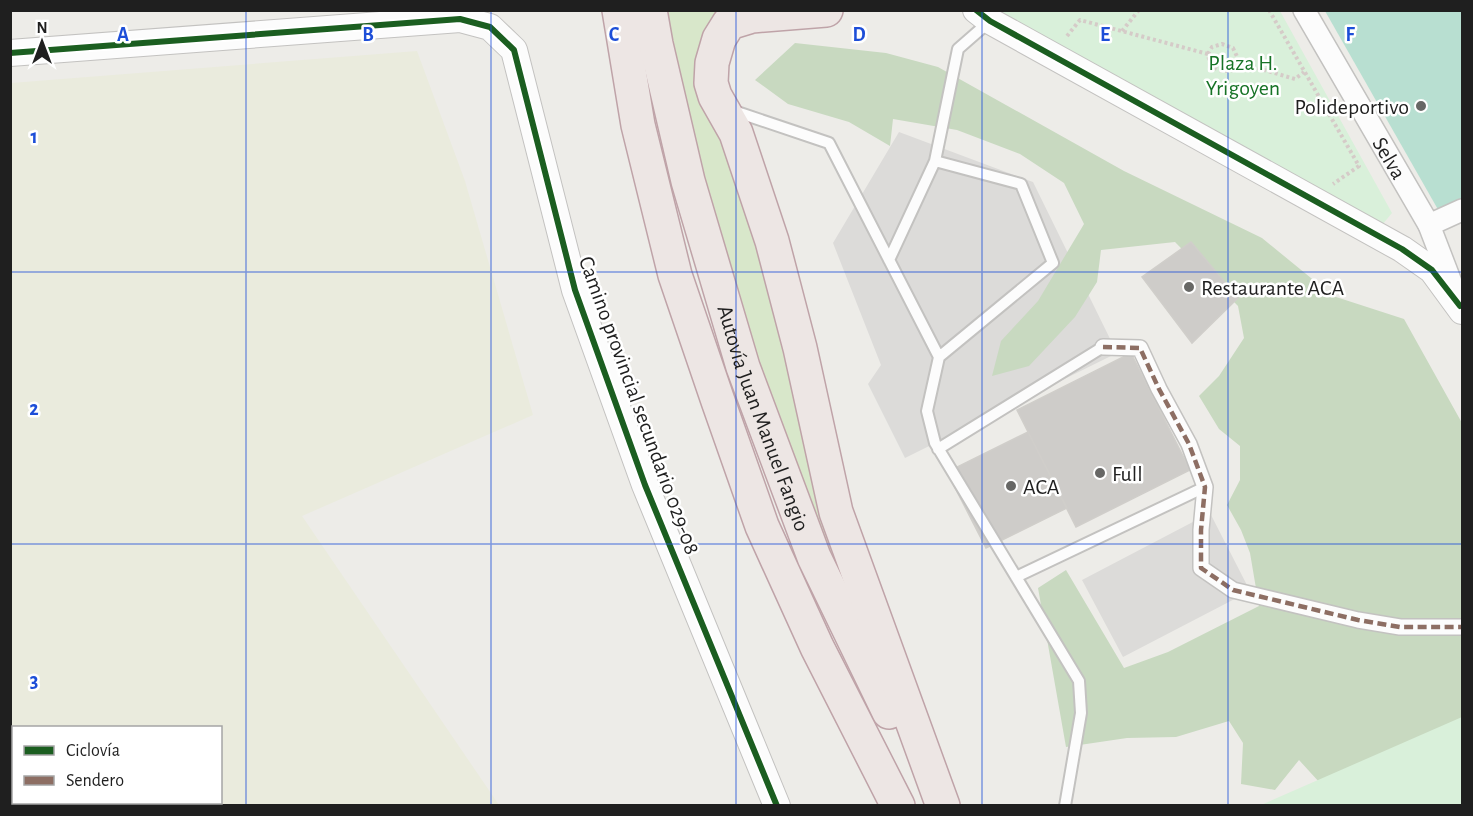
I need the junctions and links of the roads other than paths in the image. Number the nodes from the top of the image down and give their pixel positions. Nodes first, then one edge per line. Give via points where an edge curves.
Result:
1 (619, 10) edge
2 (650, 10) edge
3 (826, 10) edge
4 (1304, 10) edge
5 (983, 16) edge
6 (10, 53) edge
7 (723, 107) junction
8 (935, 161) junction
9 (1462, 210) edge
10 (1429, 225) junction
11 (889, 260) junction
12 (1461, 309) edge
13 (1103, 347) joint
14 (939, 357) junction
15 (938, 449) junction
16 (1205, 487) junction
17 (1016, 577) junction
18 (1462, 627) edge
19 (818, 647) junction
20 (777, 806) edge
21 (874, 806) edge
22 (898, 806) edge
23 (935, 806) edge
24 (943, 806) edge
25 (1065, 806) edge

1 - 19 highway, Autovía Juan Manuel Fangio via 638,125 675,275 762,526
2 - 23 highway, Autovía Juan Manuel Fangio via 688,181 743,367 814,557
3 - 7 highway via 752,16 729,23 712,63 711,83
4 - 10 street, Selva
5 - 8 lane via 958,50
5 - 12 street via 1402,249 1432,270
6 - 20 street, Camino provincial secundario 029-08 via 460,19 490,27 514,50 575,290 645,486
7 - 11 lane via 830,143
7 - 24 highway via 736,133 772,241 836,512
8 - 11 lane
8 - 14 lane via 1021,184 1053,263
9 - 10 street
10 - 12 street, Selva
11 - 14 lane
13 - 15 lane
13 - 16 street via 1140,348 1189,444
14 - 15 lane via 927,411
15 - 17 lane
16 - 17 lane
16 - 18 street via 1202,568 1233,590 1400,627
17 - 25 lane via 1079,681 1082,713
19 - 21 highway
19 - 22 highway, Autovía Juan Manuel Fangio

